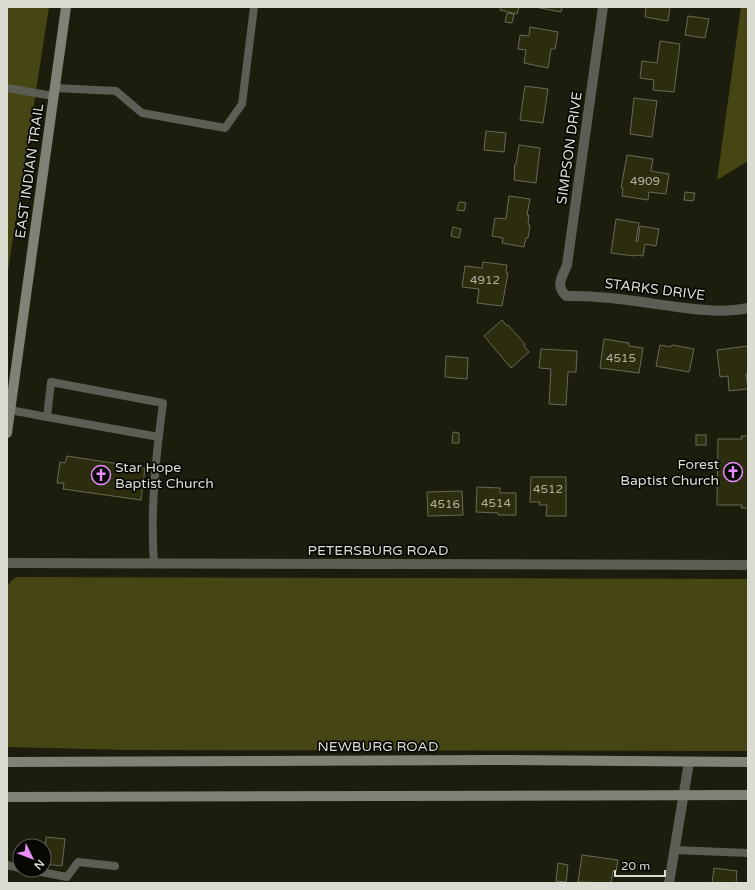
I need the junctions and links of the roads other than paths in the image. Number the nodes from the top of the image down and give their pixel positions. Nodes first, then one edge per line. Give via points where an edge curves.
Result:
1 (66, 7) edge
2 (254, 7) edge
3 (603, 7) edge
4 (7, 88) edge
5 (54, 92) junction
6 (561, 291) joint
7 (748, 308) edge
8 (10, 410) junction
9 (47, 417) junction
10 (7, 433) edge
11 (159, 437) junction
12 (7, 563) edge
13 (154, 563) junction
14 (748, 565) edge
15 (7, 762) edge
16 (689, 762) junction
17 (748, 762) edge
18 (683, 794) junction
19 (748, 795) edge
20 (7, 797) edge
21 (674, 850) junction
22 (748, 853) edge
23 (115, 866) dead end
24 (52, 874) edge
25 (669, 883) edge

1 - 5 main road, EAST INDIAN TRAIL
2 - 5 lane via 242,104 224,128 142,113 116,91
3 - 6 street, SIMPSON DRIVE via 567,265 559,284
4 - 5 lane
5 - 8 main road, EAST INDIAN TRAIL
6 - 7 street, STARKS DRIVE via 566,296 589,295 696,309 724,311
8 - 9 lane
8 - 10 main road, EAST INDIAN TRAIL
9 - 11 lane
9 - 11 lane via 51,382 163,403
11 - 13 lane via 152,535
12 - 13 street, PETERSBURG ROAD
13 - 14 street, PETERSBURG ROAD
15 - 16 main road, NEWBURG ROAD
16 - 17 main road, NEWBURG ROAD
16 - 18 street
18 - 19 main road
18 - 20 main road
18 - 21 street
21 - 22 lane
21 - 25 street
23 - 24 lane via 78,862 66,877

